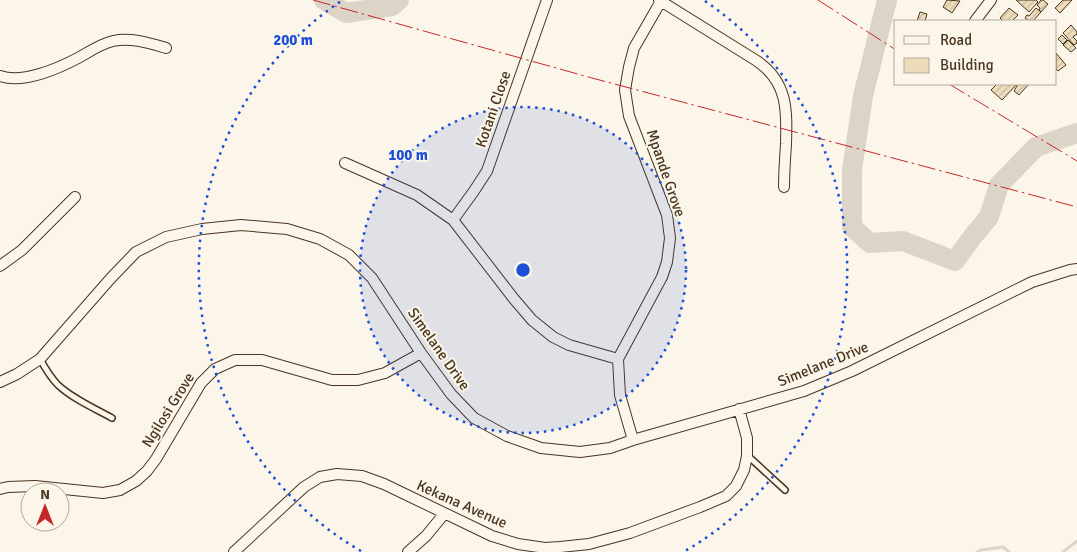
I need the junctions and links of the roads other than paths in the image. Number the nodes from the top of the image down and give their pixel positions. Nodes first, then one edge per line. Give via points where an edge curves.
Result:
1 (547, 0) edge
2 (990, 0) edge
3 (660, 1) edge
4 (976, 20) edge
5 (166, 48) dead end
6 (0, 76) edge
7 (345, 163) dead end
8 (784, 187) dead end
9 (75, 197) dead end
10 (453, 220) junction
11 (0, 266) edge
12 (1077, 269) edge
13 (421, 353) junction
14 (40, 359) junction
15 (618, 359) junction
16 (0, 382) edge
17 (740, 409) junction
18 (112, 418) dead end
19 (633, 440) junction
20 (748, 456) junction
21 (0, 489) edge
22 (785, 490) dead end
23 (444, 514) junction
24 (544, 550) edge
25 (234, 552) edge
26 (408, 552) edge

1 - 10 street, Kotani Close via 487,171
2 - 4 street
3 - 8 street via 771,73 786,105
3 - 15 street, Mpande Grove via 634,48 625,90 629,116 667,215 670,238 662,277
5 - 6 street via 143,42 114,41 49,70 13,79
7 - 10 street via 417,195
9 - 11 street via 22,250
10 - 15 street via 532,320 569,346
12 - 17 street, Simelane Drive via 1032,282 804,391
13 - 14 street, Simelane Drive via 372,278 348,255 320,239 287,228 241,225 202,228 166,237 136,252
13 - 19 street, Simelane Drive via 451,394 474,418 507,436 541,448 580,452 610,448
13 - 21 street, Ngilosi Grove via 385,373 358,380 332,380 262,360 235,360 215,369 201,383 147,471 120,490 103,493 35,486
14 - 16 street, Simelane Drive
14 - 18 lane via 58,385
15 - 19 street via 620,395
17 - 19 street, Simelane Drive
17 - 20 street, Kekana Avenue
20 - 22 lane
20 - 24 street, Kekana Avenue via 736,486 726,496 700,508 590,544
23 - 24 street, Kekana Avenue via 492,536
23 - 25 street, Kekana Avenue via 362,476 337,474 320,477 304,487
23 - 26 street

